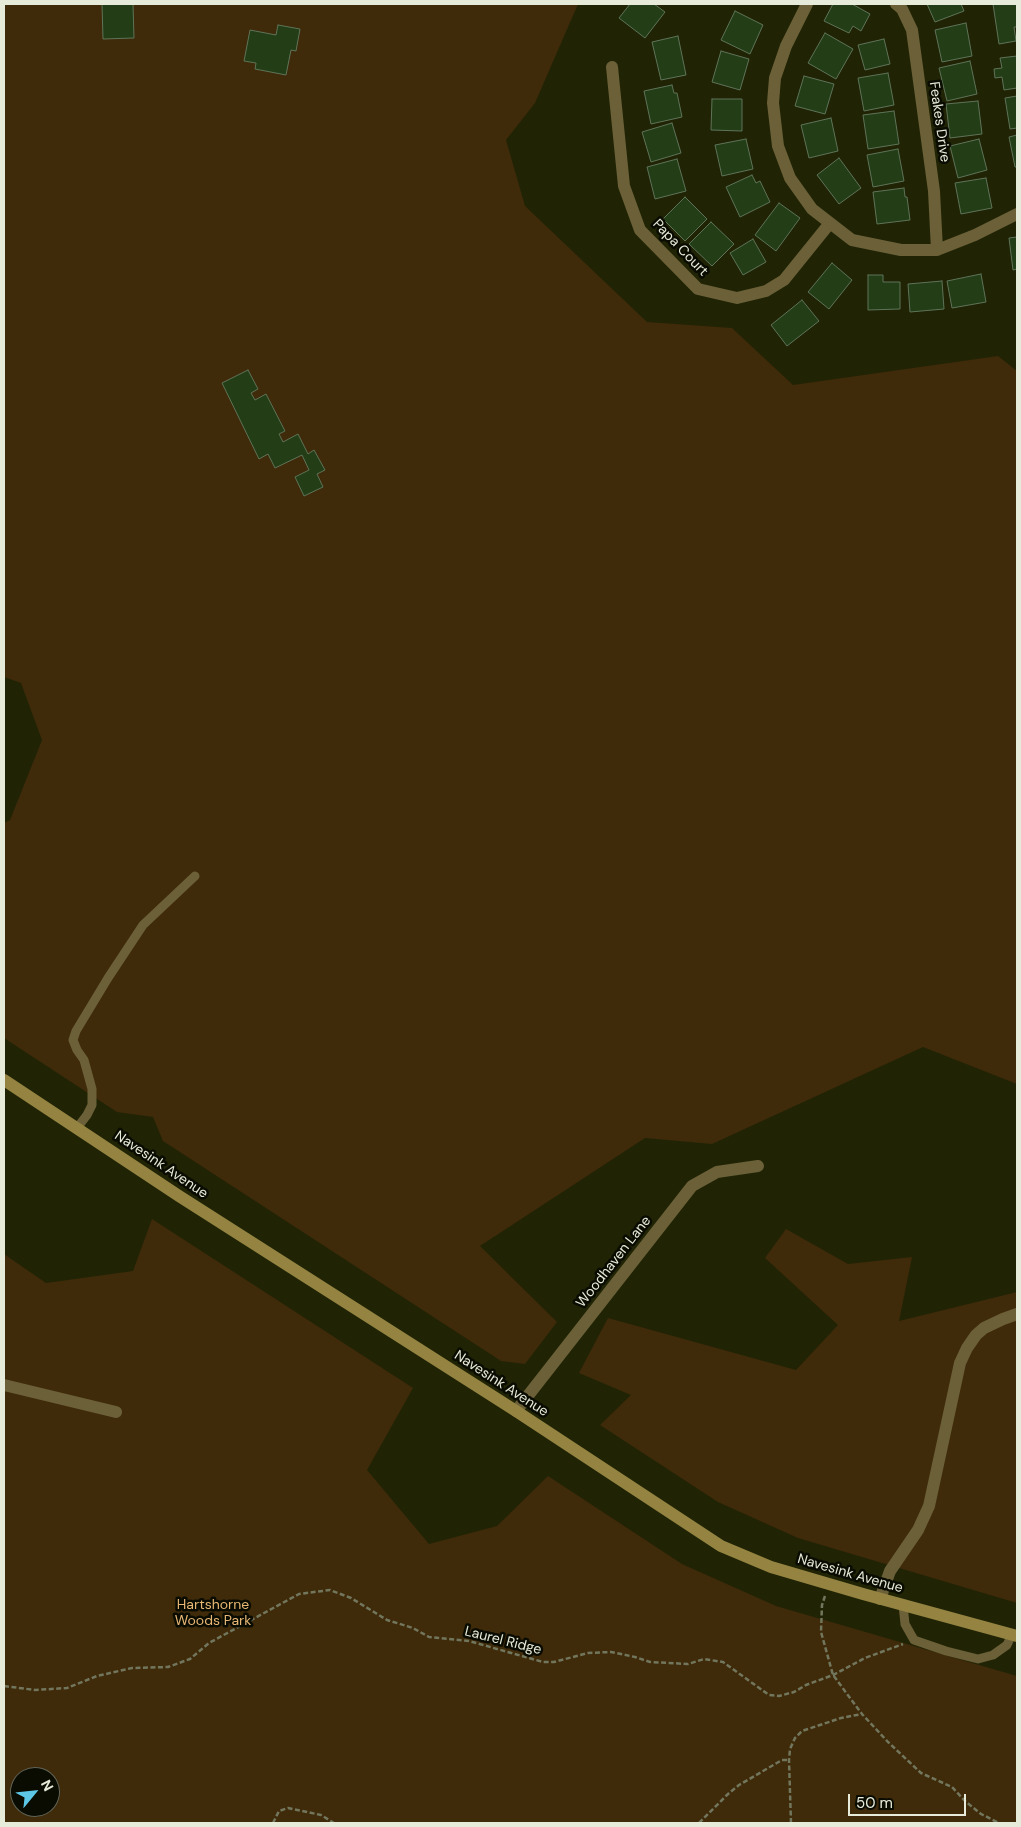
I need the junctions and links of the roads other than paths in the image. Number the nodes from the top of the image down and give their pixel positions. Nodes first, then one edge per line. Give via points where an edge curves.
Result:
1 (807, 4) edge
2 (896, 4) edge
3 (612, 67) dead end
4 (1017, 214) edge
5 (830, 223) junction
6 (937, 250) junction
7 (194, 876) dead end
8 (4, 1080) edge
9 (77, 1128) junction
10 (758, 1166) dead end
11 (1017, 1314) edge
12 (4, 1385) edge
13 (516, 1411) junction
14 (116, 1412) dead end
15 (880, 1599) junction
16 (903, 1605) junction
17 (1014, 1635) edge

1 - 5 street via 786,46 775,78 773,103 778,146 790,178 812,209
2 - 6 street, Feakes Drive via 912,30 934,191
3 - 5 street, Papa Court via 624,186 640,230 698,288 736,298 766,292 784,280
4 - 6 street via 975,236
5 - 6 street via 852,240 901,250
7 - 9 lane via 143,925 76,1031 73,1040 84,1060 92,1089 92,1105
8 - 9 main road, Navesink Avenue
9 - 13 main road, Navesink Avenue
10 - 13 street, Woodhaven Lane via 717,1172 692,1186
11 - 15 street via 984,1328 967,1348 960,1363 929,1506 918,1530 890,1571
12 - 14 street
13 - 15 main road, Navesink Avenue via 721,1546 771,1567
15 - 16 main road, Navesink Avenue
16 - 17 main road, Navesink Avenue
16 - 17 lane via 905,1624 914,1640 946,1651 978,1659 1007,1645

